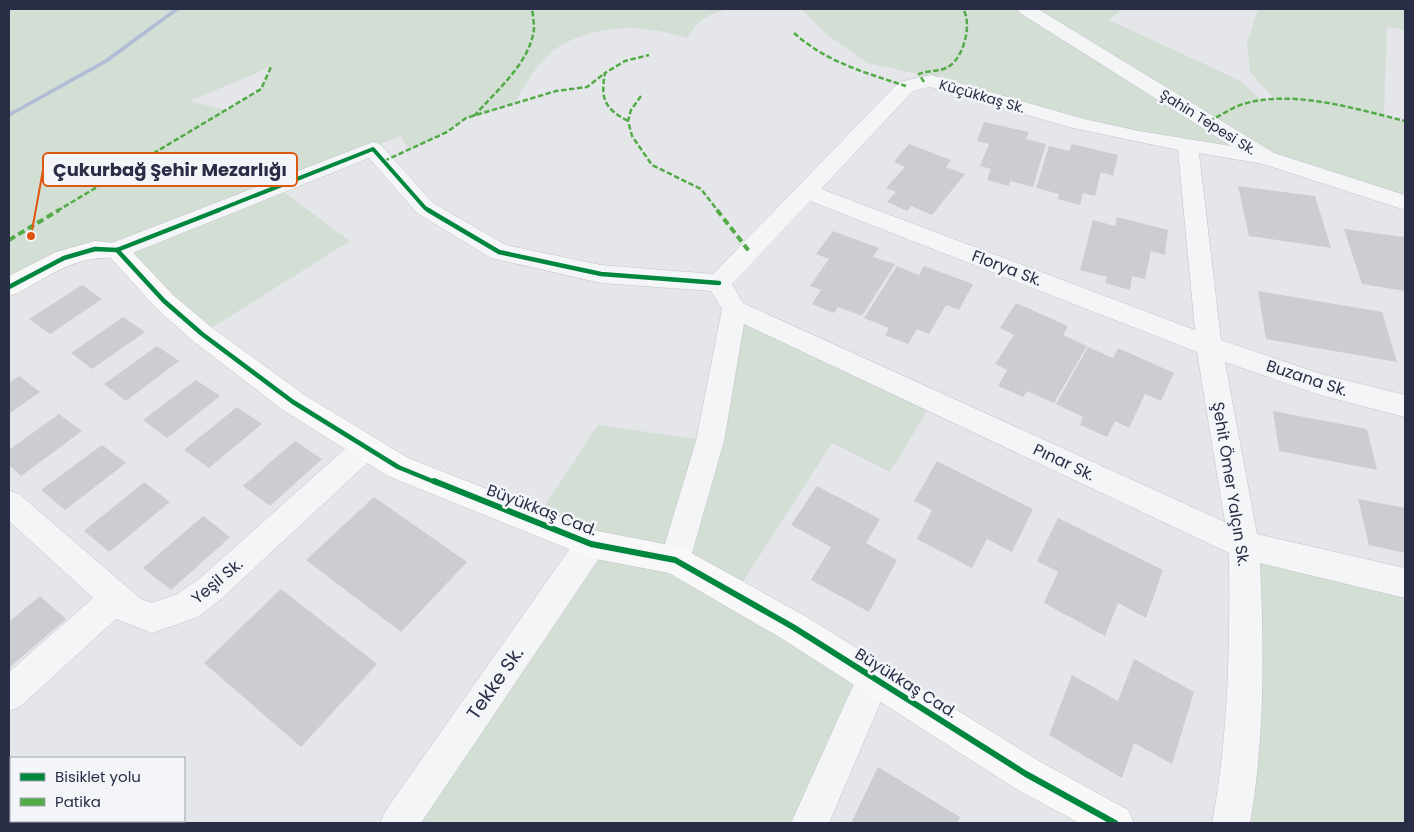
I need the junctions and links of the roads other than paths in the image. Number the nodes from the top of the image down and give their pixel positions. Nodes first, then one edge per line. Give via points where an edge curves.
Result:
1 (1026, 9) edge
2 (1188, 146) junction
3 (1266, 158) junction
4 (806, 191) junction
5 (1405, 203) edge
6 (118, 250) junction
7 (719, 283) junction
8 (9, 287) edge
9 (734, 309) junction
10 (1209, 346) junction
11 (1405, 406) edge
12 (366, 447) junction
13 (9, 503) edge
14 (591, 544) junction
15 (1244, 546) junction
16 (675, 560) junction
17 (1405, 583) edge
18 (116, 598) junction
19 (874, 678) junction
20 (9, 694) edge
21 (399, 823) edge
22 (810, 823) edge
23 (1115, 823) edge
24 (1231, 823) edge

1 - 3 street, Şahin Tepesi Sk.
2 - 3 street, Küçükkaş Sk.
2 - 4 street, Küçükkaş Sk. via 1080,124 931,81 906,86
2 - 10 street, Şehit Ömer Yalçın Sk.
3 - 5 street, Şahin Tepesi Sk.
4 - 7 street, Küçükkaş Sk.
4 - 10 street, Florya Sk.
6 - 7 street via 373,148 425,208 499,252 601,274
6 - 8 street via 95,249 64,258
6 - 12 street, Büyükkaş Cad. via 164,301 202,334 293,402
7 - 9 street
9 - 15 street, Pınar Sk.
9 - 16 street via 710,441
10 - 11 street, Buzana Sk. via 1320,384
10 - 15 street, Şehit Ömer Yalçın Sk.
12 - 14 street, Büyükkaş Cad. via 398,467
12 - 18 street, Yeşil Sk. via 210,589 187,606 152,618 130,610
13 - 18 street, Yeşil Sk.
14 - 16 street, Büyükkaş Cad.
14 - 21 street, Tekke Sk.
15 - 17 street, Pınar Sk.
15 - 24 street, Şehit Ömer Yalçın Sk. via 1247,648 1238,784
16 - 19 street, Büyükkaş Cad. via 794,627
18 - 20 street
19 - 22 street
19 - 23 street, Büyükkaş Cad. via 1026,774

